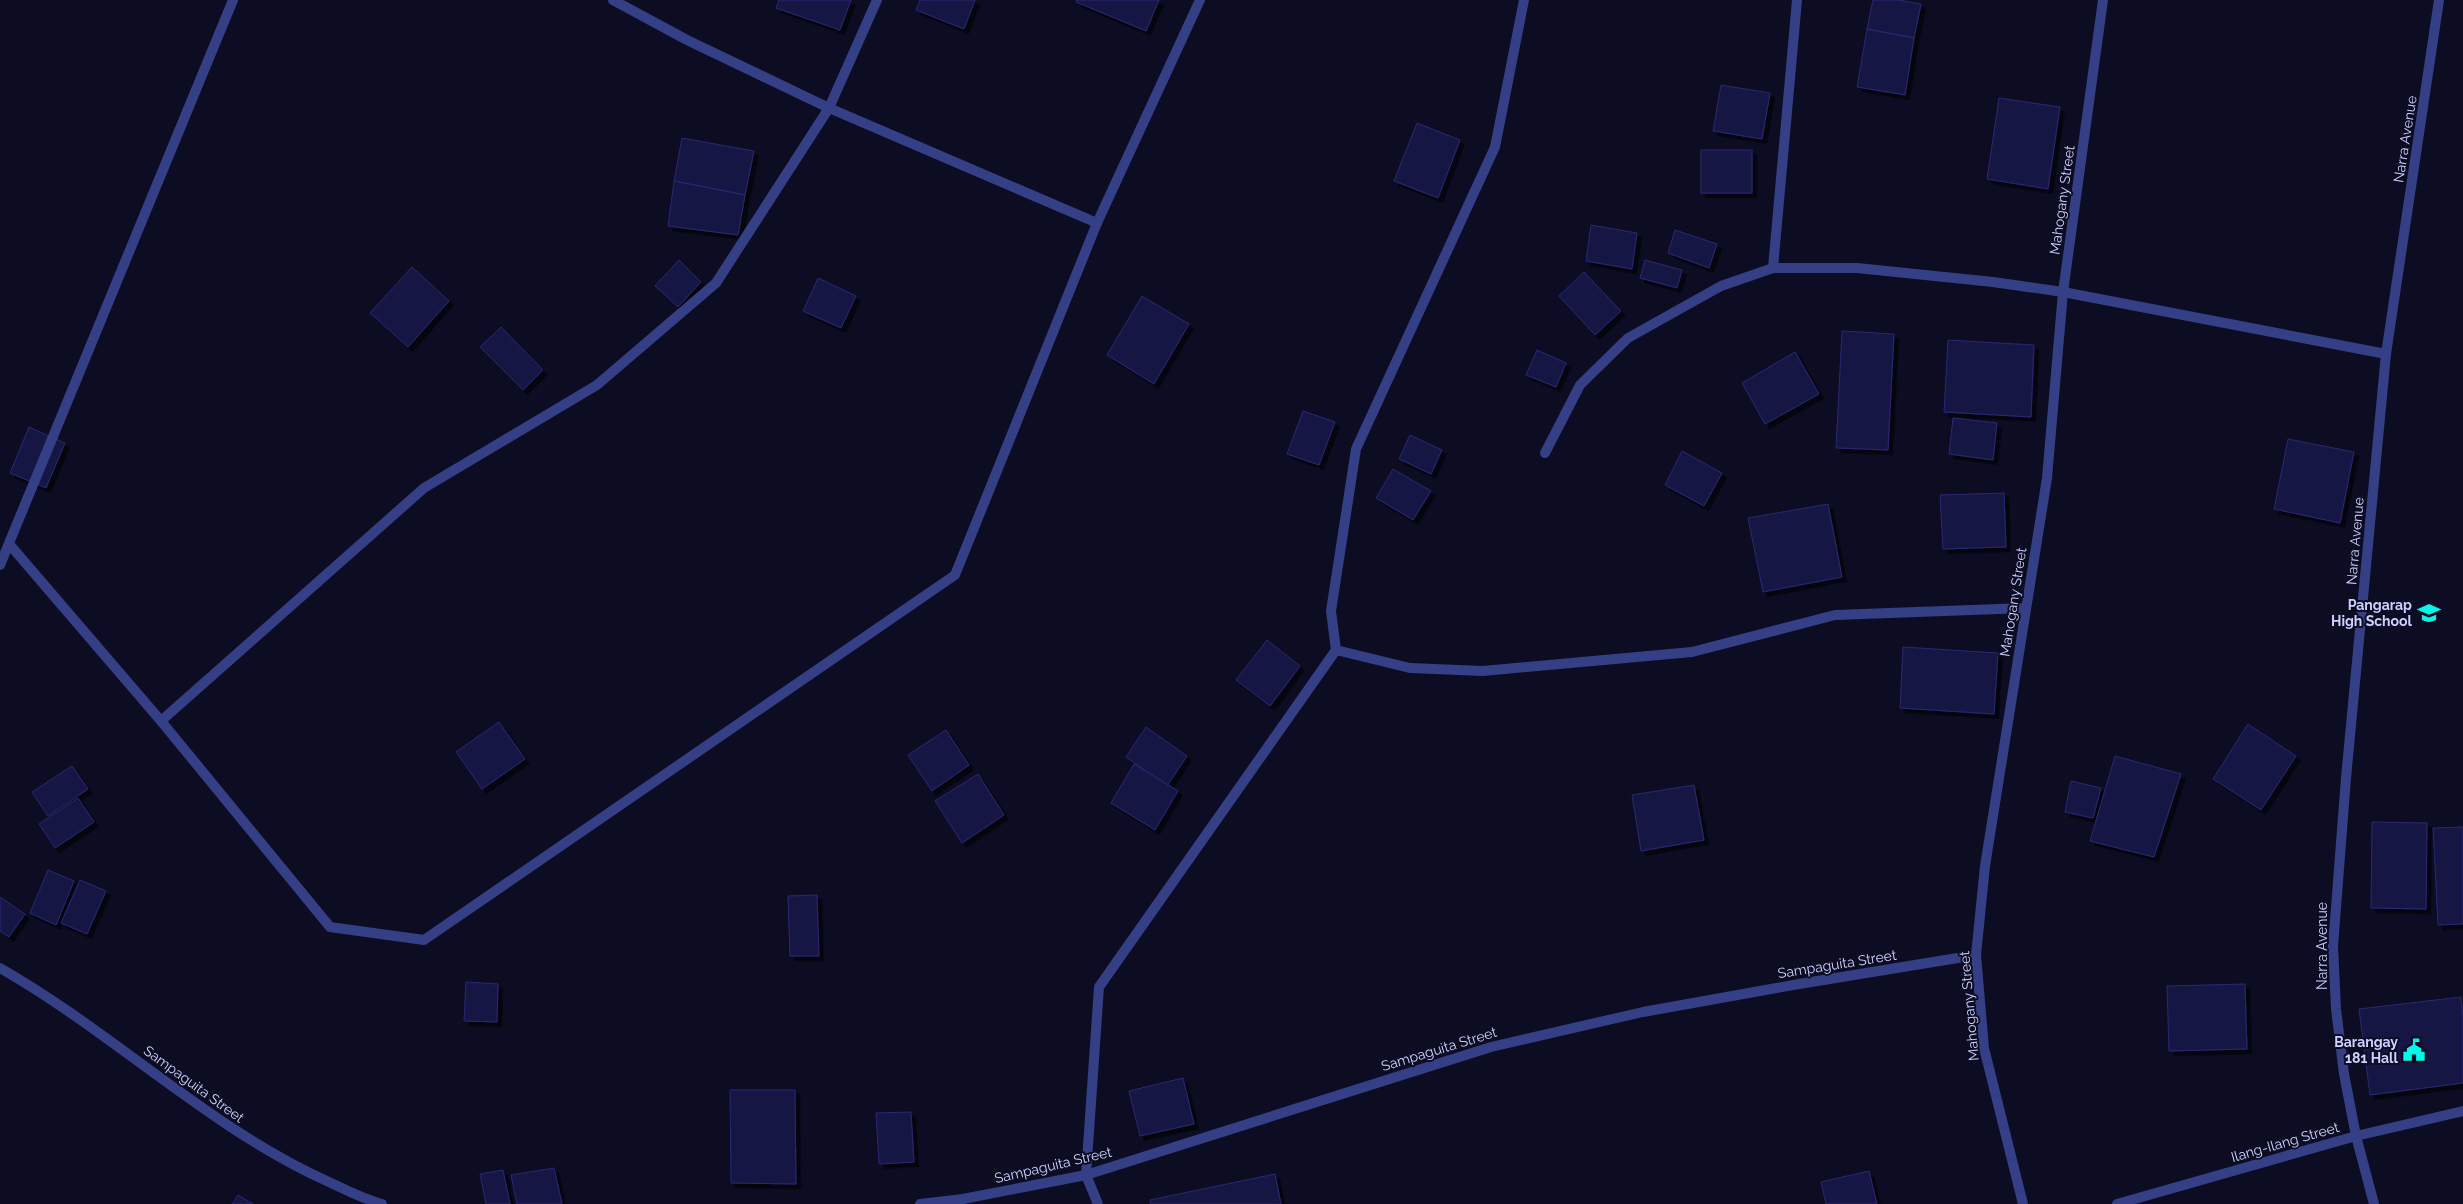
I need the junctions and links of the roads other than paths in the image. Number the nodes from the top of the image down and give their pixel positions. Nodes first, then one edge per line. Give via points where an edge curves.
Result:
1 (233, 0) edge
2 (613, 0) edge
3 (877, 0) edge
4 (1200, 0) edge
5 (1524, 0) edge
6 (1797, 0) edge
7 (2103, 0) edge
8 (2439, 0) edge
9 (828, 108) junction
10 (1097, 223) junction
11 (1773, 268) junction
12 (2063, 292) junction
13 (2386, 354) junction
14 (1545, 454) dead end
15 (10, 545) junction
16 (0, 565) edge
17 (2026, 608) junction
18 (1336, 650) junction
19 (162, 721) junction
20 (1976, 955) junction
21 (0, 968) edge
22 (2463, 1110) edge
23 (2356, 1136) junction
24 (1086, 1175) junction
25 (382, 1204) edge
26 (920, 1204) edge
27 (1098, 1204) edge
28 (2023, 1204) edge
29 (2117, 1204) edge
30 (2374, 1204) edge

1 - 15 street
2 - 9 street via 687,40
3 - 9 street
4 - 10 street
5 - 18 street via 1496,148 1356,449 1331,611
6 - 11 street
7 - 12 street, Mahogany Street
8 - 13 street, Narra Avenue
9 - 10 street
9 - 19 street via 716,282 597,385 424,488
10 - 19 street via 956,575 424,940 330,927
11 - 12 street via 1857,268
11 - 14 street via 1721,286 1628,338 1580,385
12 - 13 street
12 - 17 street, Mahogany Street via 2047,478
13 - 23 street, Narra Avenue via 2333,946 2337,1018
15 - 16 street
15 - 19 street
17 - 18 street via 1835,615 1692,652 1483,671 1410,668
17 - 20 street, Mahogany Street via 1985,866
18 - 24 street via 1098,987
20 - 24 street, Sampaguita Street via 1652,1010 1491,1047
20 - 28 street, Mahogany Street via 1984,1048
21 - 25 street, Sampaguita Street via 103,1036 228,1127 300,1169
22 - 23 street, Ilang-Ilang Street
23 - 29 street, Ilang-Ilang Street
23 - 30 street, Narra Avenue
24 - 26 street, Sampaguita Street
24 - 27 street

